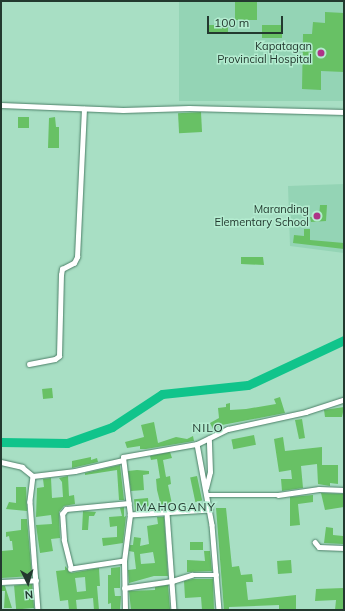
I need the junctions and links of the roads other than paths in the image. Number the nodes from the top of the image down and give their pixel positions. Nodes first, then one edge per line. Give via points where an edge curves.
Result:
1 (1, 105) edge
2 (84, 109) junction
3 (344, 112) edge
4 (29, 364) dead end
5 (344, 400) edge
6 (209, 439) junction
7 (196, 444) junction
8 (123, 460) junction
9 (1, 462) edge
10 (33, 476) junction
11 (206, 488) junction
12 (344, 490) edge
13 (207, 494) junction
14 (128, 503) junction
15 (210, 510) junction
16 (167, 513) junction
17 (130, 515) junction
18 (315, 542) dead end
19 (344, 548) edge
20 (124, 561) junction
21 (217, 575) junction
22 (36, 580) junction
23 (172, 581) junction
24 (1, 582) edge
25 (124, 588) junction
26 (38, 610) edge
27 (125, 610) edge
28 (174, 610) edge
29 (219, 610) edge

1 - 2 street
2 - 3 street
2 - 4 street via 77,257 74,263 62,269 59,356
5 - 6 street via 306,412 228,428
6 - 7 street
6 - 11 street via 210,472
7 - 8 street via 126,454
7 - 11 street
8 - 10 street via 75,471
8 - 14 street
9 - 10 street via 22,467
10 - 22 street via 30,502
11 - 13 street
12 - 13 street via 319,489 278,495
13 - 15 street
14 - 17 street
14 - 20 street via 66,509 62,514 64,540 71,569
15 - 16 street
15 - 21 street
16 - 17 street
16 - 23 street
17 - 20 street
18 - 19 street via 319,547
20 - 25 street
21 - 23 street via 192,575
21 - 29 street
22 - 24 street
22 - 26 street
23 - 25 street
23 - 28 street
25 - 27 street

